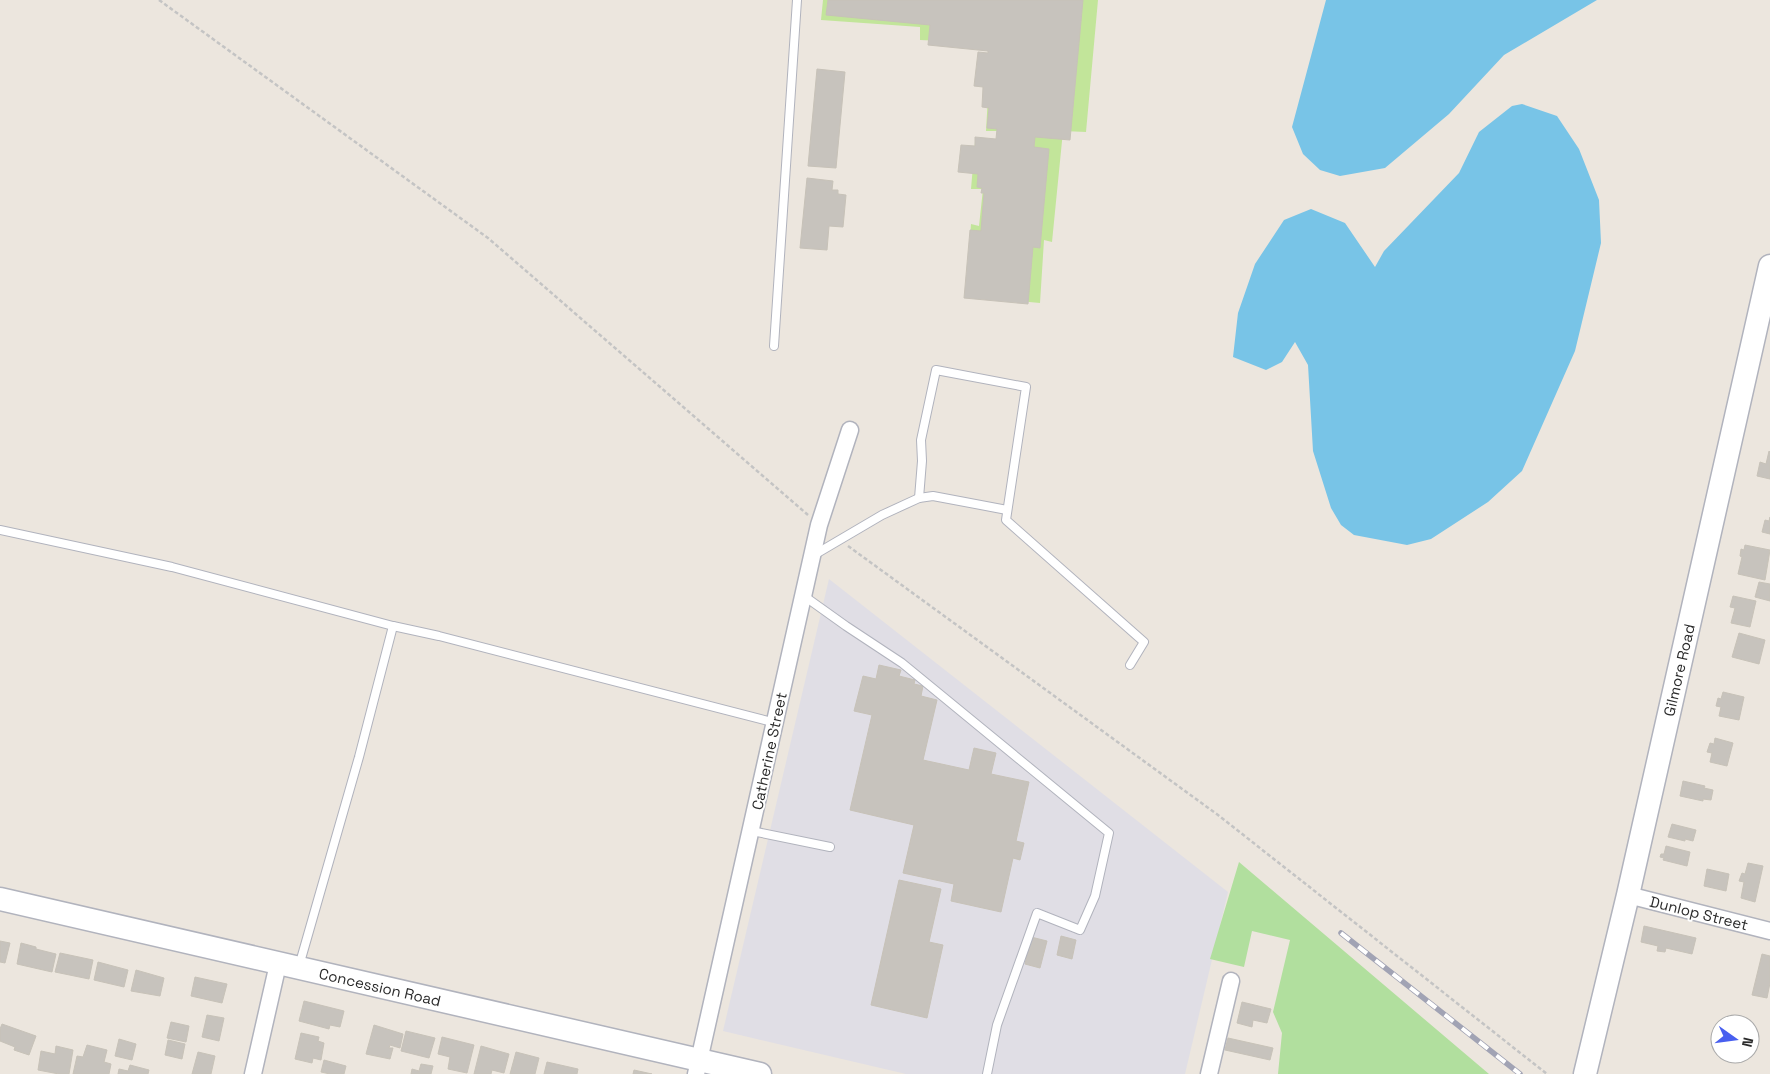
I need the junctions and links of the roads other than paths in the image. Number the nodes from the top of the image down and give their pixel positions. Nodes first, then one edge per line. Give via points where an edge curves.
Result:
1 (797, 0) edge
2 (1770, 266) edge
3 (774, 346) dead end
4 (850, 430) dead end
5 (919, 498) junction
6 (1008, 510) junction
7 (0, 530) edge
8 (812, 556) junction
9 (804, 596) junction
10 (393, 626) junction
11 (1130, 665) dead end
12 (776, 723) junction
13 (752, 831) junction
14 (830, 847) dead end
15 (1628, 896) junction
16 (0, 899) edge
17 (1770, 930) edge
18 (289, 966) junction
19 (1231, 981) dead end
20 (698, 1067) edge
21 (253, 1074) edge
22 (760, 1074) edge
23 (987, 1074) edge
24 (1209, 1074) edge
25 (1585, 1074) edge

1 - 3 lane
2 - 15 main road, Gilmore Road
4 - 8 street, Catherine Street
5 - 6 lane via 934,496
5 - 6 lane via 921,440 936,370 1026,387
5 - 8 lane via 882,515
6 - 11 lane via 1006,520 1144,642
7 - 10 lane via 172,567
8 - 9 street, Catherine Street
9 - 12 street, Catherine Street
9 - 23 lane via 902,663 1109,833 1095,896 1080,930 1037,913 997,1025
10 - 12 lane
10 - 18 lane via 359,757
12 - 13 street, Catherine Street
13 - 14 lane
13 - 20 street, Catherine Street
15 - 17 street, Dunlop Street
15 - 25 main road, Gilmore Road
16 - 18 main road, Concession Road
18 - 20 main road, Concession Road
18 - 21 street
19 - 24 street
20 - 22 main road, Concession Road

